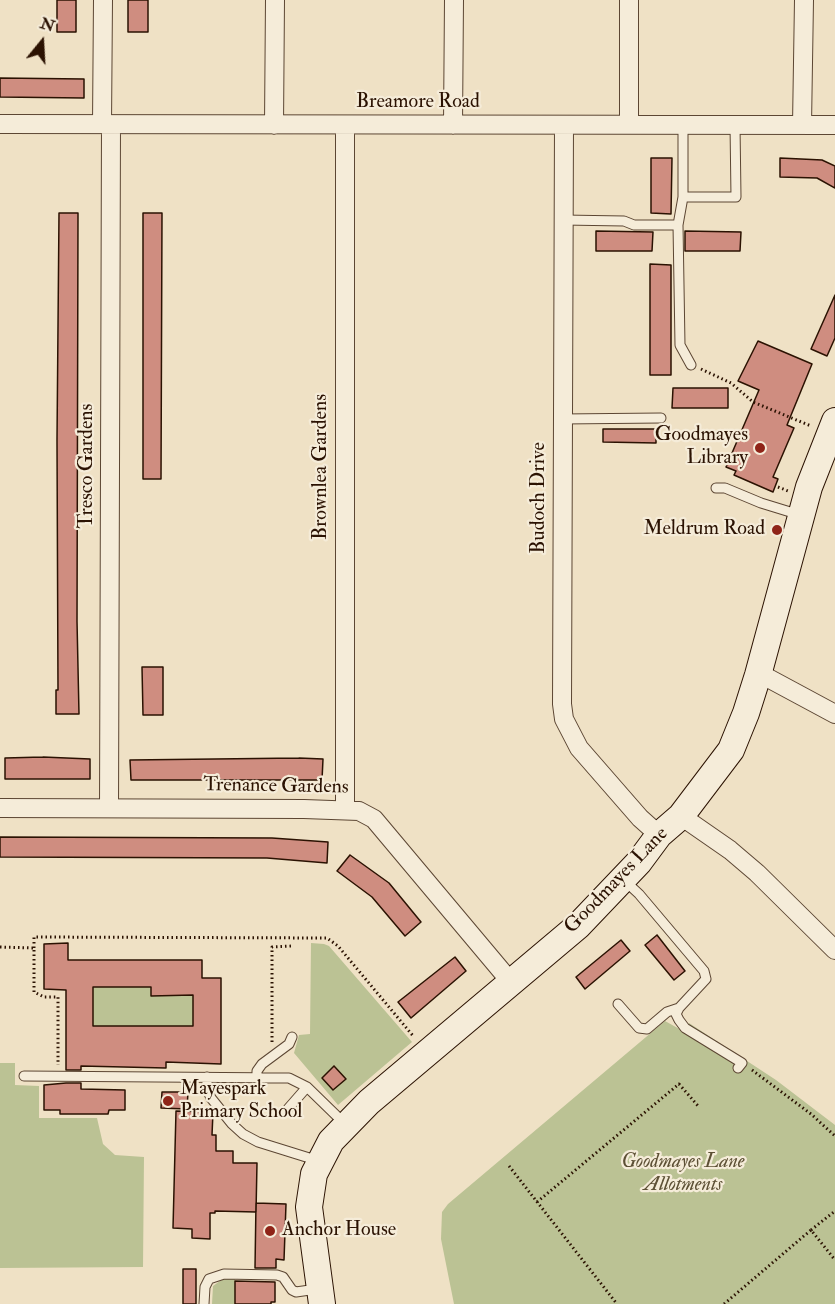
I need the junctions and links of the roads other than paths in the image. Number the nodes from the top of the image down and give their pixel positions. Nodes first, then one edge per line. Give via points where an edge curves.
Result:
1 (102, 0) edge
2 (275, 0) edge
3 (454, 0) edge
4 (628, 0) edge
5 (804, 0) edge
6 (0, 124) edge
7 (107, 124) junction
8 (274, 125) junction
9 (345, 125) junction
10 (453, 125) junction
11 (564, 125) junction
12 (629, 125) junction
13 (683, 125) junction
14 (735, 125) junction
15 (802, 125) junction
16 (835, 125) edge
17 (683, 197) junction
18 (563, 220) junction
19 (678, 225) junction
20 (691, 365) road end
21 (562, 418) junction
22 (661, 418) dead end
23 (831, 436) edge
24 (716, 488) dead end
25 (800, 515) junction
26 (758, 675) junction
27 (835, 714) edge
28 (0, 808) edge
29 (109, 808) junction
30 (345, 810) junction
31 (681, 816) junction
32 (659, 835) junction
33 (623, 879) junction
34 (835, 951) edge
35 (510, 981) junction
36 (618, 1004) dead end
37 (679, 1008) junction
38 (292, 1037) dead end
39 (740, 1066) road end
40 (24, 1076) dead end
41 (207, 1077) junction
42 (257, 1078) junction
43 (308, 1087) junction
44 (286, 1111) dead end
45 (345, 1124) junction
46 (319, 1161) junction
47 (321, 1297) edge
48 (204, 1304) edge

1 - 7 street, Tresco Gardens
2 - 8 street
3 - 10 street
4 - 12 street
5 - 15 street
6 - 7 street, Breamore Road
7 - 8 street, Breamore Road
7 - 29 street, Tresco Gardens
8 - 9 street, Breamore Road
9 - 10 street, Breamore Road
9 - 30 street, Brownlea Gardens
10 - 11 street, Breamore Road
11 - 12 street, Breamore Road
11 - 18 street, Budoch Drive
12 - 13 street, Breamore Road
13 - 14 street, Breamore Road
13 - 17 lane
14 - 15 street, Breamore Road
14 - 17 lane via 736,197
15 - 16 street, Breamore Road
17 - 19 lane
18 - 19 lane
18 - 21 street, Budoch Drive
19 - 20 lane via 680,345
21 - 22 lane
21 - 32 street, Budoch Drive via 564,719 579,748
23 - 25 main road, Goodmayes Lane
24 - 25 lane
25 - 26 main road, Goodmayes Lane
26 - 27 street
26 - 31 main road, Goodmayes Lane via 731,750
28 - 29 street, Trenance Gardens
29 - 30 street, Trenance Gardens
30 - 35 street, Trenance Gardens via 359,811 374,819
31 - 32 main road, Goodmayes Lane
31 - 34 street via 758,873
32 - 33 main road, Goodmayes Lane
33 - 35 main road, Goodmayes Lane via 578,926
33 - 37 lane via 704,971 706,979
35 - 45 main road, Goodmayes Lane
36 - 37 lane via 639,1028 647,1029 667,1012
37 - 39 lane via 676,1014 685,1028
38 - 42 lane via 289,1044 262,1064
40 - 41 lane
41 - 42 lane via 239,1082
41 - 46 lane via 211,1098 243,1134
42 - 43 lane via 289,1078
43 - 44 lane
43 - 45 lane
45 - 46 main road, Goodmayes Lane
46 - 47 main road, Goodmayes Lane via 309,1207
47 - 48 lane via 296,1292 277,1275 224,1274 209,1279 204,1287

